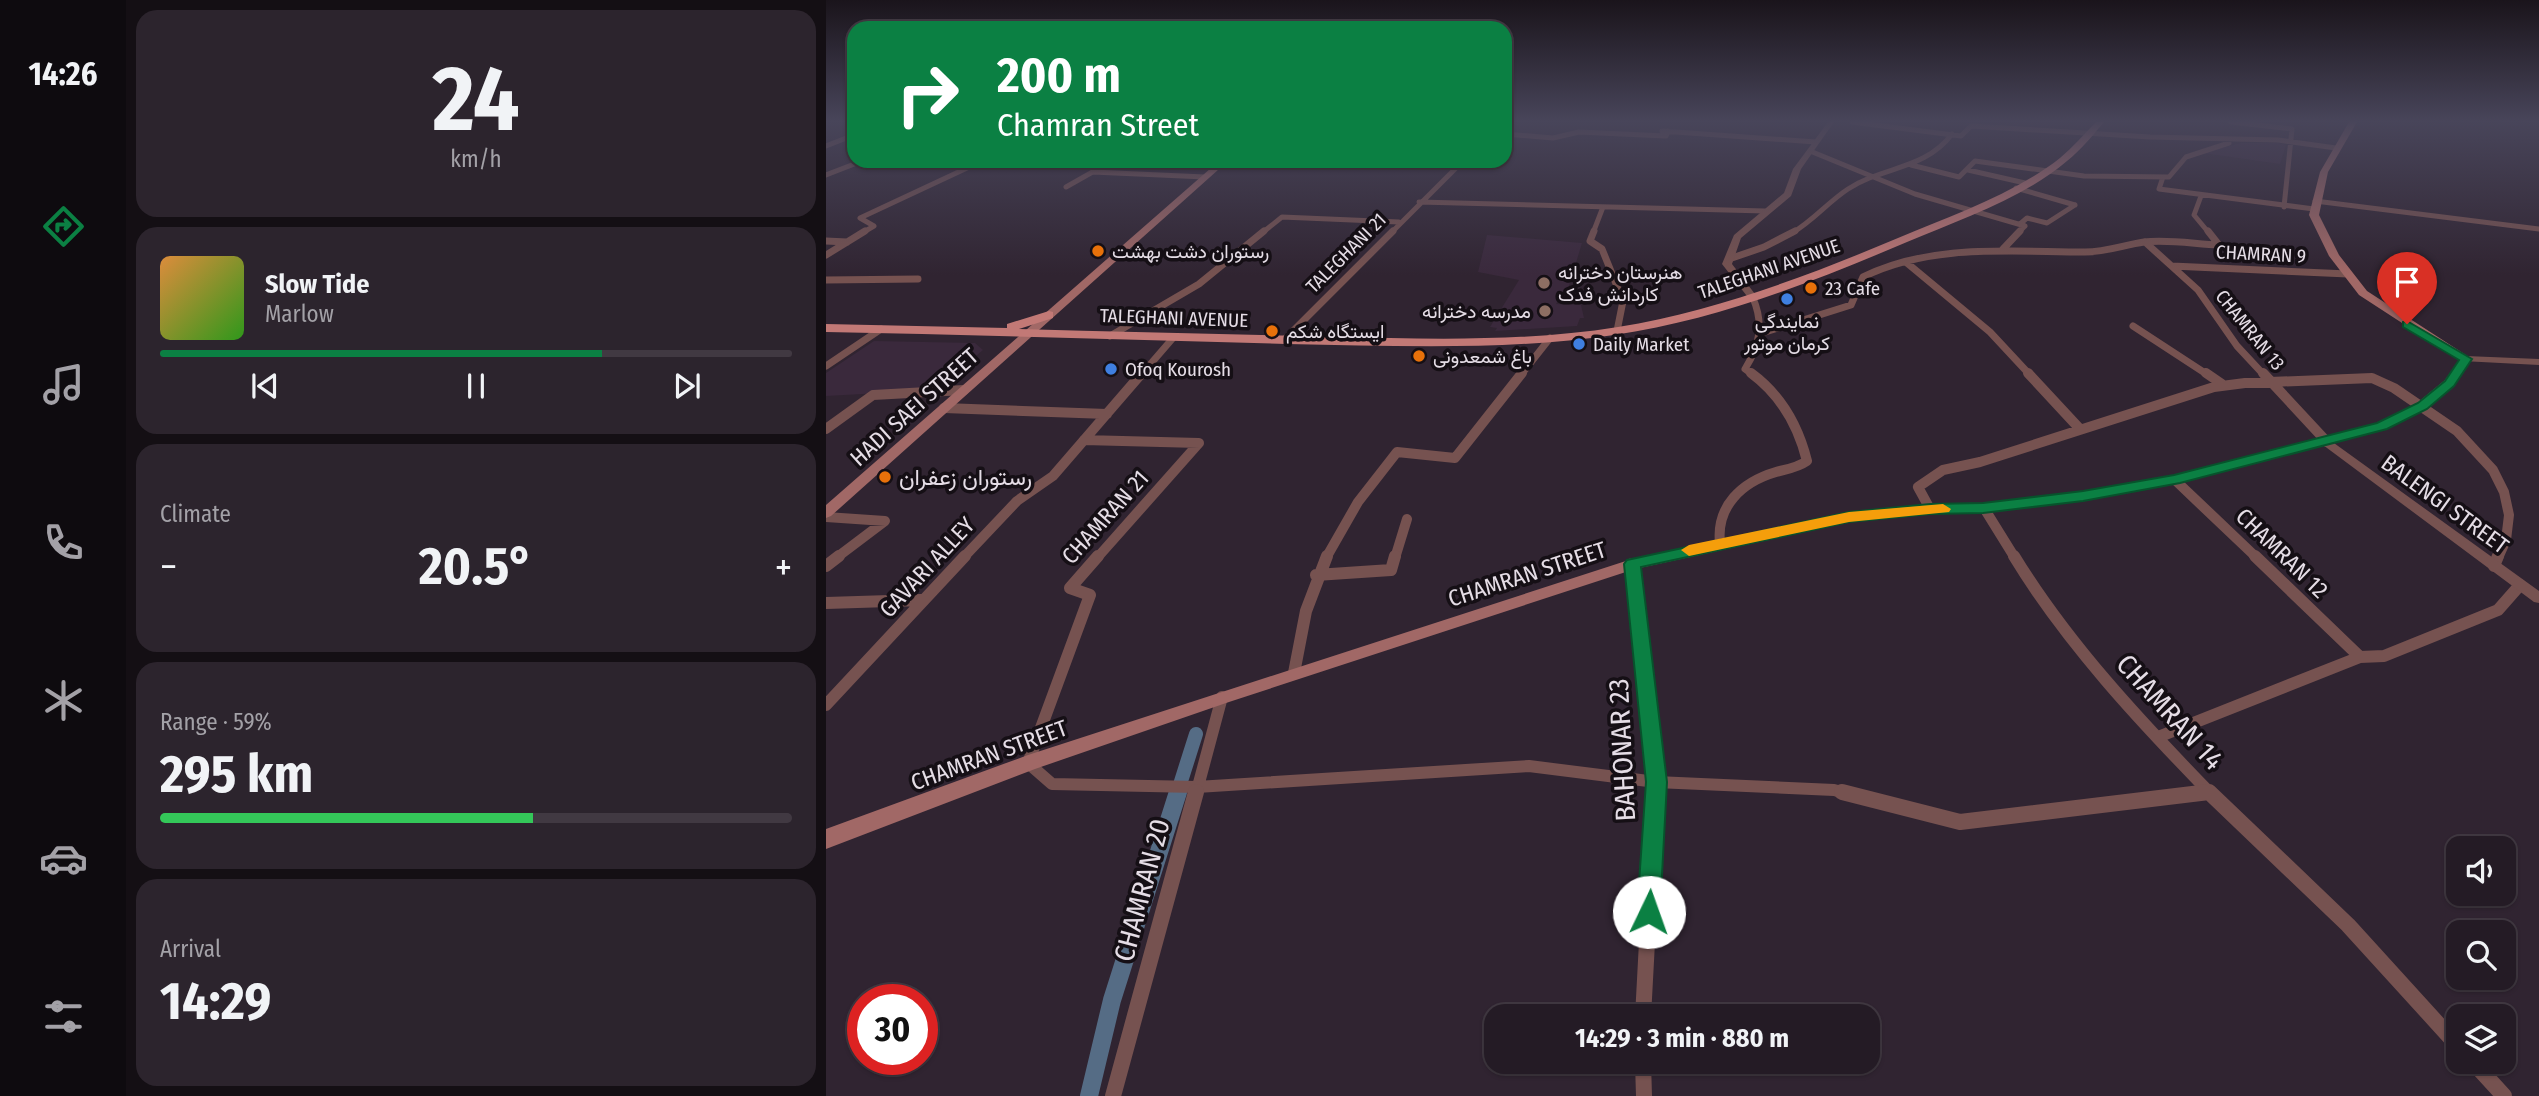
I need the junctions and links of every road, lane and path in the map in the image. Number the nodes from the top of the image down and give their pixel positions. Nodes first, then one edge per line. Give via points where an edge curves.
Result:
1 (956, 173) edge
2 (1091, 173) edge
3 (1119, 173) edge
4 (1210, 173) edge
5 (1450, 173) edge
6 (1796, 173) edge
7 (1859, 173) edge
8 (1886, 173) edge
9 (1944, 173) edge
10 (1964, 173) edge
11 (1979, 173) edge
12 (2042, 173) edge
13 (2062, 173) edge
14 (2169, 173) edge
15 (2288, 173) edge
16 (2327, 173) edge
17 (1205, 177) junction
18 (2166, 177) junction
19 (1870, 178) junction
20 (2020, 185) junction
21 (1066, 187) dead end
22 (2202, 196) junction
23 (1419, 202) junction
24 (2315, 205) junction
25 (1603, 207) junction
26 (2284, 207) junction
27 (1765, 211) junction
28 (1966, 212) junction
29 (1399, 222) junction
30 (2022, 225) junction
31 (2539, 229) edge
32 (826, 241) edge
33 (847, 242) junction
34 (2145, 242) junction
35 (2003, 249) junction
36 (826, 254) edge
37 (1729, 259) junction
38 (1907, 263) junction
39 (2172, 266) junction
40 (2348, 274) junction
41 (918, 279) dead end
42 (826, 280) edge
43 (1753, 298) junction
44 (1049, 315) junction
45 (2133, 326) dead end
46 (826, 327) edge
47 (881, 329) junction
48 (1617, 331) junction
49 (996, 332) junction
50 (1029, 332) junction
51 (1762, 332) junction
52 (1110, 336) junction
53 (1173, 338) junction
54 (1550, 338) junction
55 (1284, 340) junction
56 (2466, 359) junction
57 (2539, 362) edge
58 (826, 366) edge
59 (2270, 381) junction
60 (2222, 384) junction
61 (964, 390) junction
62 (2422, 406) junction
63 (944, 408) junction
64 (1107, 414) junction
65 (2079, 428) junction
66 (826, 429) edge
67 (1084, 440) junction
68 (2327, 442) junction
69 (2175, 480) junction
70 (1983, 508) junction
71 (1930, 509) junction
72 (826, 515) edge
73 (1406, 519) dead end
74 (1720, 543) junction
75 (1632, 564) junction
76 (826, 566) edge
77 (2494, 566) junction
78 (1316, 575) junction
79 (2520, 585) junction
80 (2539, 598) edge
81 (921, 600) junction
82 (826, 603) edge
83 (2360, 657) junction
84 (1294, 673) junction
85 (1222, 697) junction
86 (826, 705) edge
87 (2158, 737) junction
88 (1028, 763) junction
89 (1656, 782) junction
90 (1198, 787) junction
91 (2209, 792) junction
92 (826, 839) edge
93 (1644, 1004) edge
94 (2446, 1032) edge
95 (1643, 1074) edge
96 (2484, 1074) edge
97 (1113, 1096) edge
98 (1644, 1096) edge
99 (2504, 1096) edge

1 - 33 street via 860,218 873,226
2 - 21 street
3 - 17 street
4 - 17 main road, HADI SAEI STREET
5 - 23 street, TALEGHANI 21
6 - 27 street via 1788,194
7 - 19 street
8 - 19 street
9 - 10 street via 1959,177
11 - 20 street
12 - 20 main road, TALEGHANI AVENUE
13 - 18 street
14 - 18 street
15 - 26 street
16 - 24 main road
17 - 44 main road, HADI SAEI STREET
18 - 22 street via 2159,189
19 - 28 street
19 - 37 street via 1840,193 1823,212 1797,228 1751,254
20 - 28 main road, TALEGHANI AVENUE
20 - 30 street via 2075,205 2047,223 2027,218
22 - 26 street
22 - 34 street via 2194,215 2219,245
23 - 25 street
23 - 29 street, TALEGHANI 21
24 - 26 street
24 - 31 street
24 - 40 main road via 2314,215
25 - 27 street
25 - 48 street via 1590,242 1602,249 1623,302
27 - 37 street via 1737,237
28 - 30 street
28 - 43 main road, TALEGHANI AVENUE
29 - 52 street via 1282,216 1199,284
29 - 55 street, TALEGHANI 21
30 - 35 street
32 - 33 street
33 - 36 street
34 - 35 street via 2088,252
34 - 39 street, CHAMRAN 13
35 - 38 street
37 - 43 street via 1727,264
38 - 51 street via 1863,277 1851,305
38 - 65 street via 1990,332
39 - 40 street, CHAMRAN 9
39 - 59 street, CHAMRAN 13 via 2198,290 2237,346
40 - 56 main road via 2362,293
41 - 42 street
43 - 48 main road, TALEGHANI AVENUE
43 - 51 street
44 - 49 main road
44 - 50 main road, HADI SAEI STREET
45 - 60 street
46 - 47 main road, TALEGHANI AVENUE
47 - 49 main road, TALEGHANI AVENUE
47 - 58 street
48 - 54 main road, TALEGHANI AVENUE
49 - 50 main road, TALEGHANI AVENUE
50 - 52 main road, TALEGHANI AVENUE
50 - 61 main road, HADI SAEI STREET
51 - 74 street via 1745,369 1783,403 1802,435 1807,461 1752,481 1734,495 1721,512
52 - 53 main road, TALEGHANI AVENUE
53 - 55 main road, TALEGHANI AVENUE
53 - 64 street, GAVARI ALLEY
54 - 55 main road, TALEGHANI AVENUE
54 - 78 street via 1455,458 1397,452 1343,520
56 - 57 street
56 - 62 main road, CHAMRAN STREET via 2450,383
59 - 60 street
59 - 62 street via 2373,378
59 - 68 street, CHAMRAN 13
60 - 65 street
61 - 63 main road, HADI SAEI STREET
61 - 66 street via 873,395
62 - 68 main road, CHAMRAN STREET via 2382,426
62 - 77 street via 2476,443 2510,486 2517,529 2510,548
63 - 64 street
63 - 72 main road, HADI SAEI STREET
64 - 67 street, GAVARI ALLEY
65 - 71 street via 1942,470 1918,487
67 - 81 street, GAVARI ALLEY via 1053,476 1017,501
67 - 88 street, CHAMRAN 21 via 1199,443 1070,588 1090,595
68 - 69 main road, CHAMRAN STREET
68 - 77 street, BALENGI STREET
69 - 70 main road, CHAMRAN STREET
69 - 83 street, CHAMRAN 12
70 - 71 main road, CHAMRAN STREET
70 - 87 street, CHAMRAN 14 via 2032,586 2105,680
71 - 74 main road, CHAMRAN STREET via 1849,517
72 - 76 street via 885,522
73 - 78 street via 1391,570
74 - 75 main road, CHAMRAN STREET
75 - 84 main road, CHAMRAN STREET
75 - 89 street, BAHONAR 23
77 - 79 street, BALENGI STREET
78 - 84 street
79 - 80 street, BALENGI STREET
79 - 83 street via 2498,610 2384,656
81 - 82 street
81 - 86 street, GAVARI ALLEY
83 - 87 street
84 - 85 main road, CHAMRAN STREET
85 - 88 main road, CHAMRAN STREET
85 - 90 street, CHAMRAN 20
87 - 91 street, CHAMRAN 14
88 - 90 street via 1052,784
88 - 92 main road, CHAMRAN STREET
89 - 90 street via 1530,766
89 - 91 street via 1834,790 1960,822
89 - 93 street, BAHONAR 23
90 - 97 street, CHAMRAN 20
91 - 94 street, CHAMRAN 14 via 2348,925
95 - 98 street
96 - 99 street

